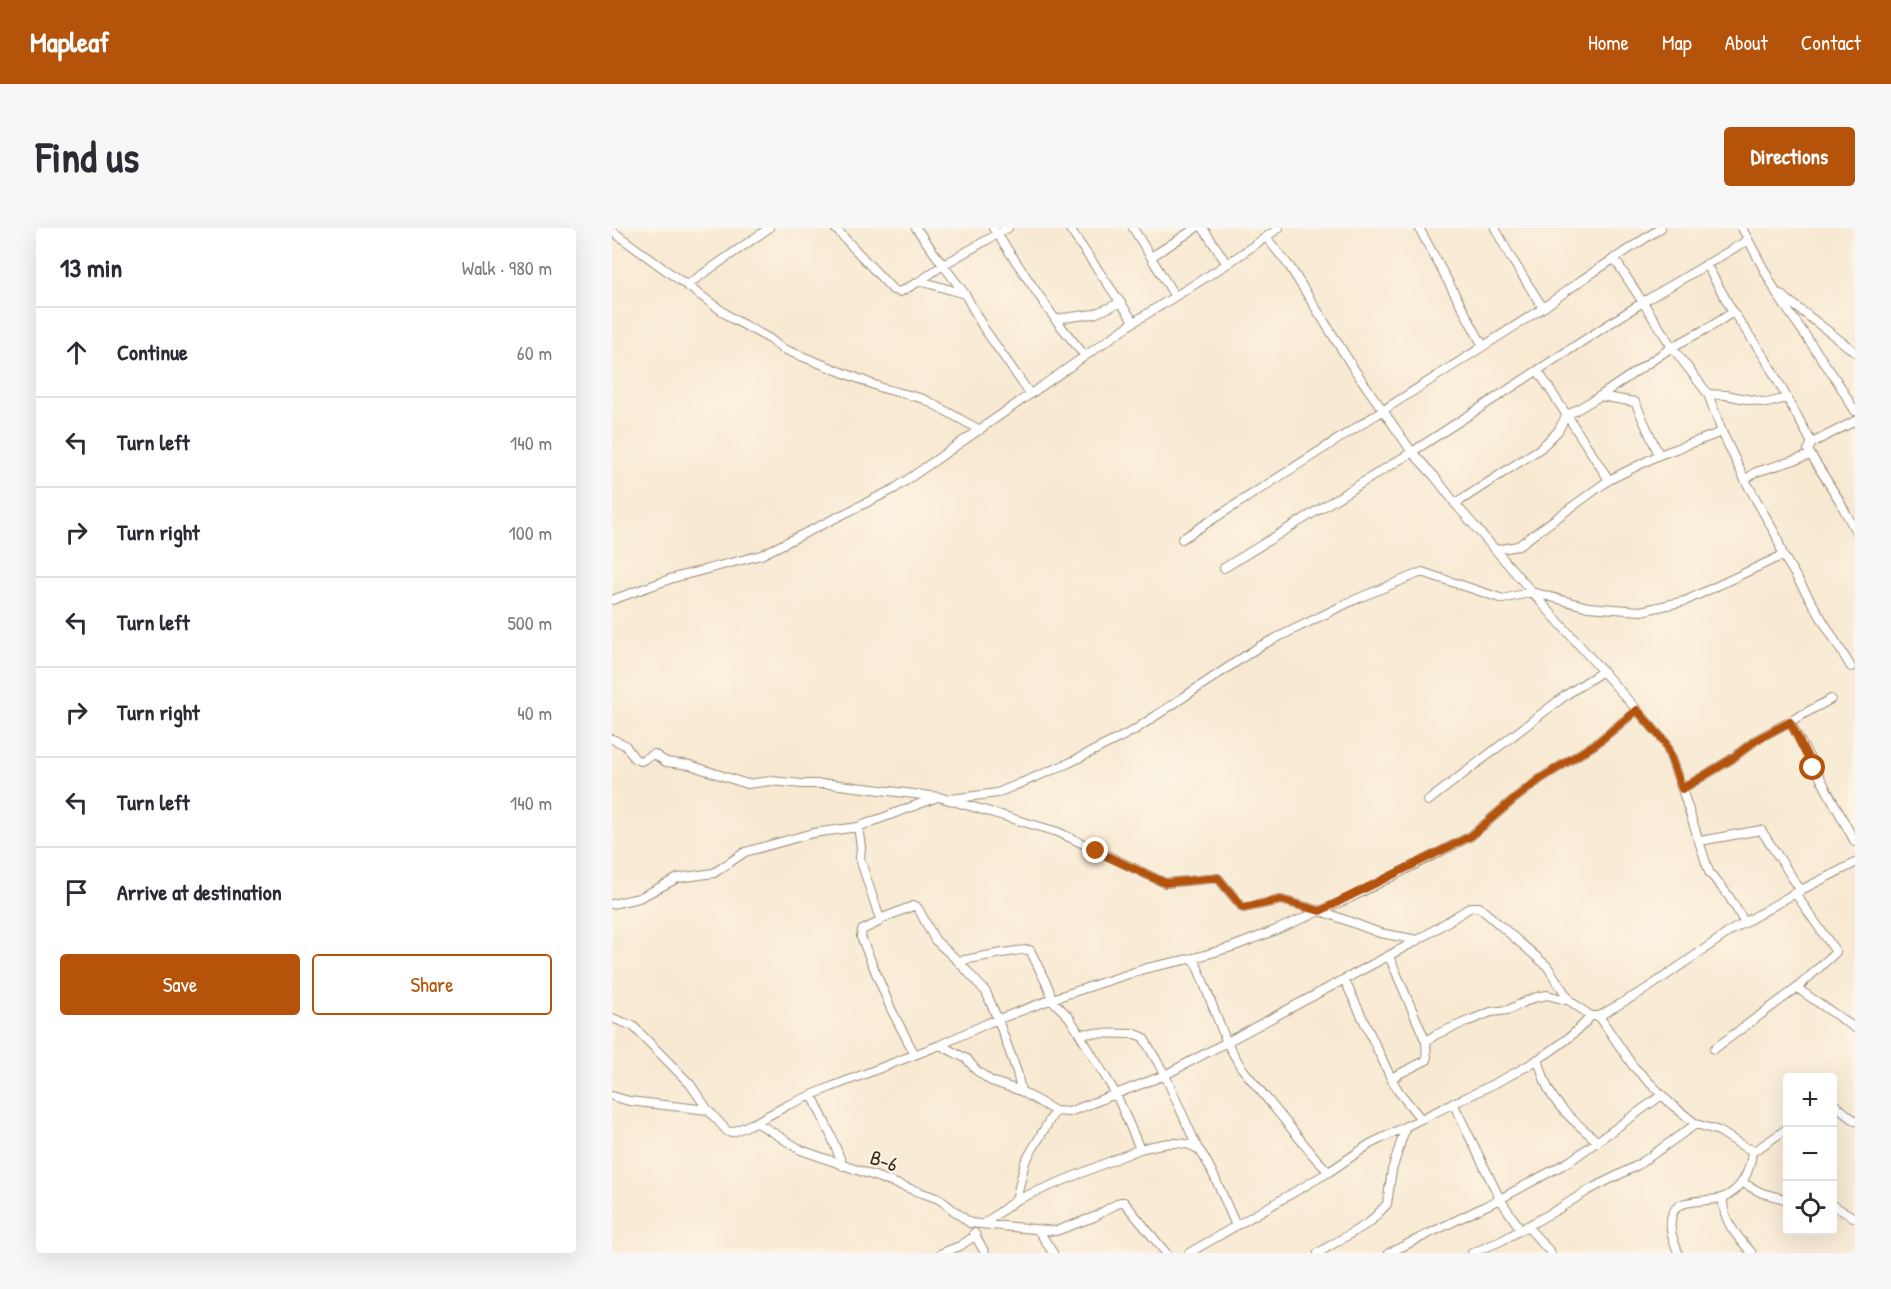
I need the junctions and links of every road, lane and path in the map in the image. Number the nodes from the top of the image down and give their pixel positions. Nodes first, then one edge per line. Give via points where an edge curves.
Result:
1 (769, 228) edge
2 (835, 228) edge
3 (916, 228) edge
4 (1008, 228) edge
5 (1069, 228) edge
6 (1133, 228) edge
7 (1196, 228) edge
8 (1203, 228) edge
9 (1279, 228) edge
10 (1419, 228) edge
11 (1495, 228) edge
12 (1661, 228) edge
13 (1742, 228) edge
14 (612, 231) edge
15 (995, 231) edge
16 (1266, 237) junction
17 (1748, 240) junction
18 (1151, 256) junction
19 (1614, 258) junction
20 (1227, 264) junction
21 (1706, 264) junction
22 (943, 265) junction
23 (920, 281) junction
24 (687, 285) junction
25 (1774, 290) junction
26 (965, 294) junction
27 (1174, 296) junction
28 (1643, 302) junction
29 (1120, 303) junction
30 (1544, 308) junction
31 (1733, 312) junction
32 (1055, 319) junction
33 (1134, 322) junction
34 (1483, 346) junction
35 (1672, 347) junction
36 (1855, 352) edge
37 (1085, 356) junction
38 (1538, 371) junction
39 (1030, 394) junction
40 (1708, 394) junction
41 (1600, 396) junction
42 (1787, 398) junction
43 (1382, 410) junction
44 (1855, 411) edge
45 (1566, 416) junction
46 (1855, 422) edge
47 (980, 430) junction
48 (1722, 432) junction
49 (1812, 443) junction
50 (1412, 452) junction
51 (1659, 455) junction
52 (1810, 455) junction
53 (1609, 480) junction
54 (1745, 480) junction
55 (1455, 504) junction
56 (1854, 527) edge
57 (1182, 538) dead end
58 (1495, 550) junction
59 (1784, 555) junction
60 (1224, 568) dead end
61 (1532, 592) junction
62 (612, 600) edge
63 (1851, 667) dead end
64 (1603, 671) junction
65 (1831, 699) dead end
66 (1637, 710) junction
67 (1790, 722) junction
68 (612, 739) edge
69 (1682, 789) junction
70 (944, 798) junction
71 (1428, 801) dead end
72 (858, 827) junction
73 (1700, 841) junction
74 (1855, 842) edge
75 (1855, 863) edge
76 (1798, 892) junction
77 (612, 904) edge
78 (1320, 911) junction
79 (880, 919) junction
80 (1745, 923) junction
81 (1418, 940) junction
82 (1389, 956) junction
83 (1194, 958) junction
84 (958, 961) junction
85 (1344, 979) junction
86 (1797, 988) junction
87 (1052, 1000) junction
88 (1570, 1001) junction
89 (1595, 1016) junction
90 (612, 1018) edge
91 (999, 1020) junction
92 (1855, 1028) edge
93 (1079, 1033) junction
94 (1426, 1042) junction
95 (1227, 1043) junction
96 (940, 1045) junction
97 (1714, 1049) dead end
98 (915, 1055) junction
99 (1538, 1059) junction
100 (1165, 1075) junction
101 (1391, 1078) junction
102 (1021, 1091) junction
103 (1116, 1094) junction
104 (812, 1095) junction
105 (1662, 1095) junction
106 (612, 1096) edge
107 (1453, 1103) junction
108 (1837, 1105) edge
109 (708, 1110) junction
110 (1054, 1111) junction
111 (1421, 1119) junction
112 (1855, 1121) edge
113 (756, 1122) junction
114 (1696, 1124) junction
115 (1406, 1126) junction
116 (1783, 1131) edge
117 (1598, 1142) junction
118 (1140, 1149) junction
119 (1198, 1149) junction
120 (1752, 1150) junction
121 (843, 1166) junction
122 (1329, 1172) junction
123 (1743, 1183) junction
124 (1723, 1197) junction
125 (1500, 1199) junction
126 (1783, 1199) edge
127 (1016, 1200) junction
128 (1837, 1207) edge
129 (1855, 1218) edge
130 (970, 1223) junction
131 (984, 1224) junction
132 (1236, 1226) junction
133 (1524, 1228) junction
134 (1039, 1231) junction
135 (976, 1235) junction
136 (942, 1253) edge
137 (985, 1253) edge
138 (1053, 1253) edge
139 (1166, 1253) edge
140 (1189, 1253) edge
141 (1318, 1253) edge
142 (1389, 1253) edge
143 (1472, 1253) edge
144 (1551, 1253) edge
145 (1678, 1253) edge
146 (1752, 1253) edge

1 - 24 street
2 - 23 street via 893,290 900,292
3 - 22 street
4 - 15 street
5 - 29 street
6 - 18 street
7 - 18 street
8 - 20 street
9 - 16 street
10 - 34 street
11 - 30 street
12 - 19 street
13 - 17 street
14 - 24 street
15 - 22 street
15 - 32 street
16 - 20 street
16 - 43 street via 1290,267
17 - 21 street
17 - 25 street
18 - 27 street
19 - 28 street
19 - 30 street
20 - 27 street
21 - 28 street
21 - 31 street
22 - 23 street
22 - 26 street
23 - 26 street
24 - 47 street via 781,348 882,388 924,399
25 - 36 street
25 - 44 street
26 - 39 street
27 - 33 street
28 - 35 street
28 - 38 street
29 - 32 street via 1094,314
29 - 33 street
30 - 34 street
31 - 35 street
31 - 42 street
32 - 37 street
33 - 37 street
34 - 43 street
35 - 40 street
35 - 41 street
37 - 39 street
38 - 45 street
38 - 50 street
39 - 47 street
40 - 42 street via 1767,403
40 - 48 street
41 - 45 street
41 - 51 street via 1635,402
42 - 49 street
43 - 50 street
43 - 57 street
45 - 53 street
45 - 55 street via 1558,431 1540,448
46 - 49 street
47 - 62 street via 894,489 761,555 673,578
48 - 51 street
48 - 54 street
49 - 52 street
50 - 55 street
50 - 60 street
51 - 53 street
52 - 54 street via 1756,472
52 - 56 street
53 - 58 street via 1518,546
54 - 59 street
55 - 58 street
58 - 61 street
59 - 61 street via 1684,601 1641,611 1588,606
59 - 63 street
61 - 64 street
61 - 70 street via 1503,599 1422,572 1260,646 1133,731 1069,764 997,793
64 - 66 street
64 - 71 street
65 - 67 street
66 - 69 street via 1665,742
66 - 78 street via 1597,743 1540,779 1471,836
67 - 69 street
67 - 74 street
68 - 70 street via 625,745 635,759 654,754 666,762 690,765 747,784 831,784
69 - 73 street
70 - 72 street
70 - 78 street via 1058,832 1165,883 1218,878 1243,908 1281,900
72 - 77 street via 813,832 745,852 714,873 678,878 639,898
72 - 79 street via 860,859
73 - 76 street via 1761,830
73 - 80 street via 1709,872
75 - 76 street
76 - 80 street
76 - 86 street via 1836,952
78 - 81 street via 1380,933
78 - 83 street
79 - 84 street via 916,906 935,940
79 - 98 street via 876,925 862,930 861,936
80 - 89 street via 1648,988
81 - 82 street
81 - 88 street via 1471,907 1479,908 1547,966
82 - 85 street
82 - 94 street
83 - 87 street
83 - 95 street
84 - 87 street via 1028,949
84 - 91 street via 986,992
85 - 95 street
85 - 101 street
86 - 92 street
86 - 97 street
87 - 91 street
87 - 93 street
88 - 89 street
88 - 94 street via 1547,995 1533,998 1450,1028
89 - 99 street
89 - 105 street
90 - 109 street via 633,1026 690,1084
91 - 96 street
91 - 102 street
93 - 100 street via 1141,1035
93 - 103 street
94 - 101 street via 1427,1060
95 - 100 street
95 - 122 street via 1241,1067
96 - 98 street
96 - 102 street via 967,1059 991,1081
98 - 104 street
99 - 107 street
99 - 117 street via 1554,1098
100 - 103 street
100 - 119 street
101 - 111 street
102 - 110 street
103 - 110 street via 1069,1113
103 - 118 street
104 - 113 street
104 - 121 street
105 - 114 street
105 - 117 street
106 - 109 street
107 - 111 street
107 - 125 street
108 - 112 street
109 - 113 street via 728,1132
110 - 127 street via 1025,1162
111 - 115 street
113 - 121 street, B-6 via 801,1150
114 - 120 street via 1719,1131
114 - 133 street via 1638,1165
115 - 122 street
115 - 141 street via 1392,1170 1387,1204 1370,1222
116 - 120 street
117 - 125 street
118 - 119 street via 1161,1144
118 - 127 street
119 - 132 street
120 - 123 street via 1752,1162
121 - 130 street, B-6 via 939,1199
122 - 132 street
123 - 124 street
123 - 126 street
124 - 145 street via 1687,1201 1674,1211 1671,1229
124 - 146 street via 1731,1230
125 - 133 street
125 - 142 street
127 - 131 street
128 - 129 street
130 - 131 street
130 - 135 street
131 - 134 street
132 - 140 street
133 - 143 street
133 - 144 street
134 - 138 street
134 - 139 street via 1056,1231 1124,1202
135 - 136 street
135 - 137 street

